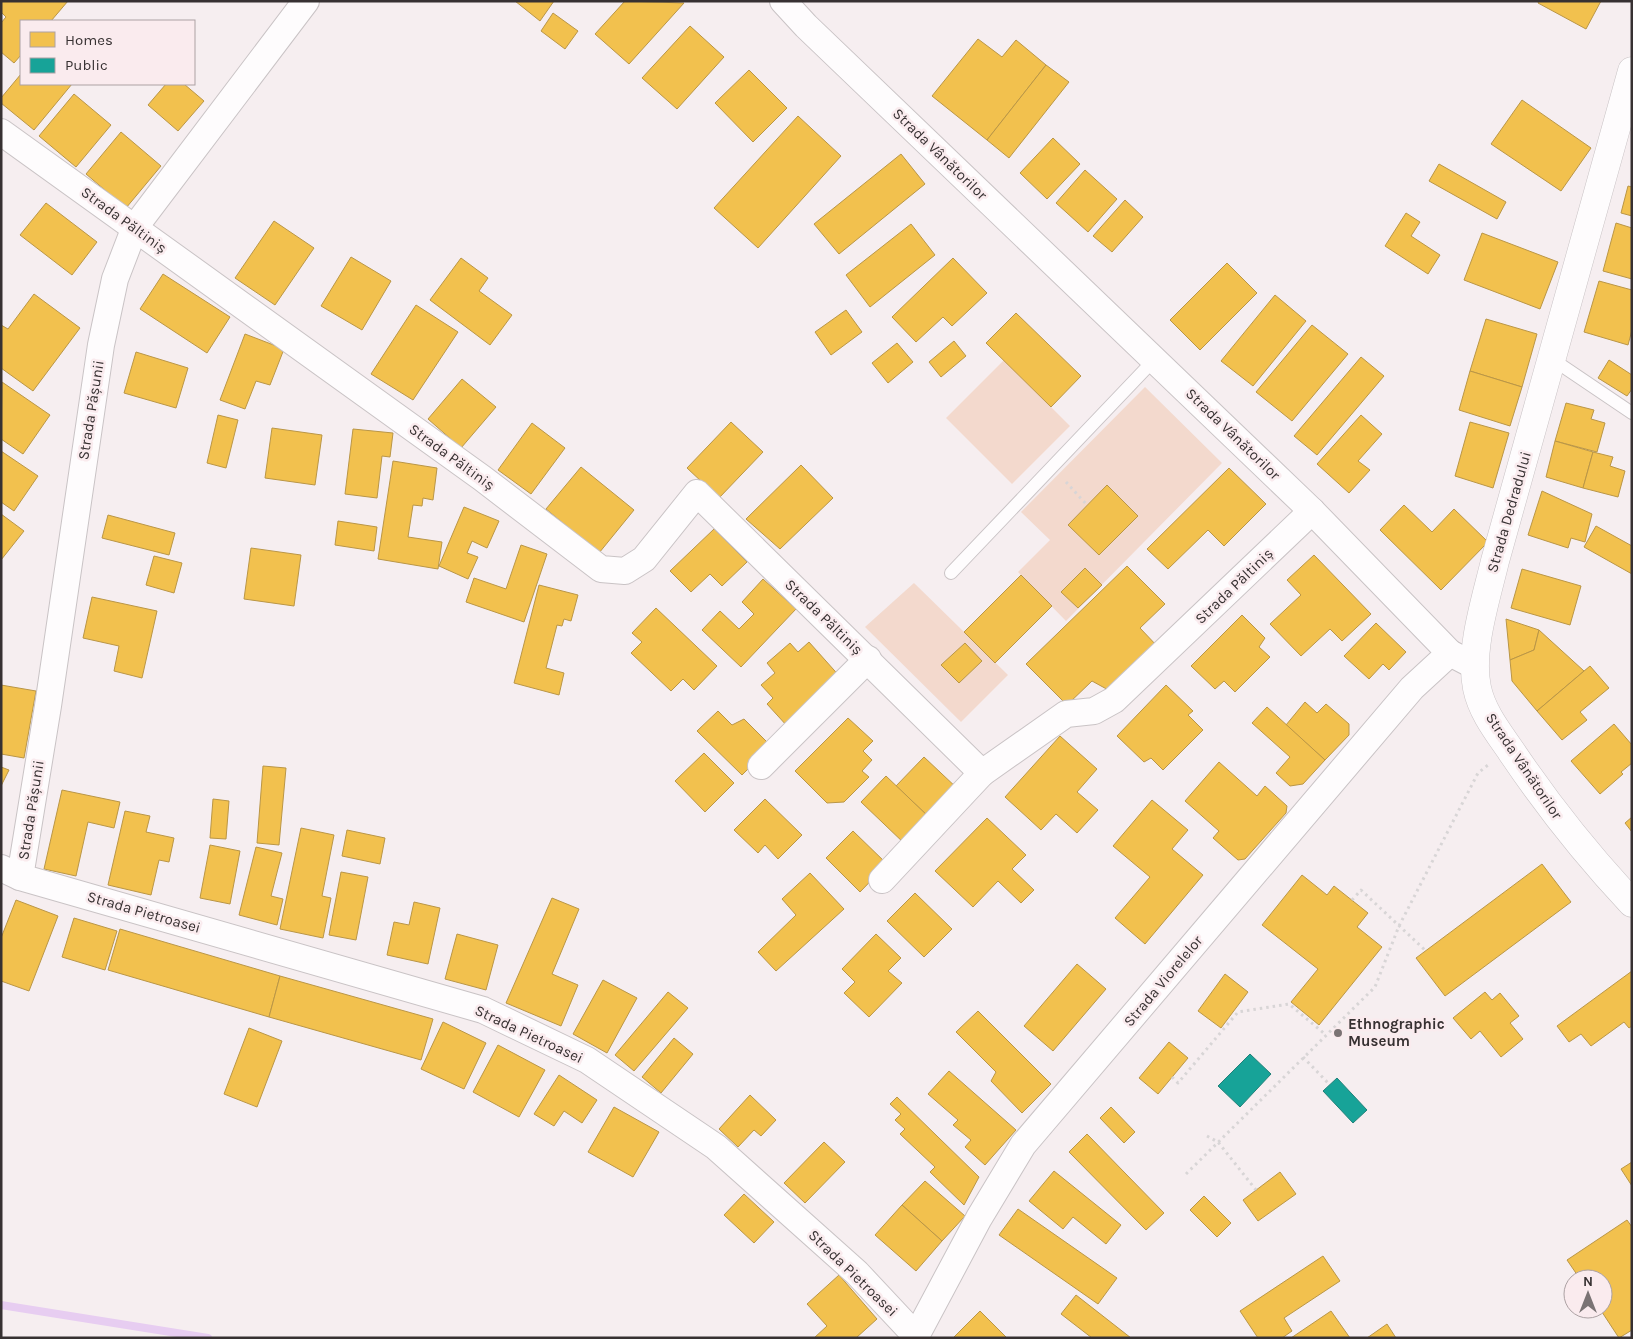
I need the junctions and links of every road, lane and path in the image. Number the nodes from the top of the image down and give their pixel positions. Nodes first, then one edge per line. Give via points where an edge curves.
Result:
1 (306, 1) edge
2 (783, 1) edge
3 (1632, 71) edge
4 (1, 132) edge
5 (135, 227) junction
6 (1155, 359) junction
7 (1552, 359) junction
8 (1632, 413) edge
9 (1052, 467) junction
10 (1087, 505) dead end
11 (1312, 511) junction
12 (951, 573) dead end
13 (1450, 653) junction
14 (868, 659) junction
15 (1475, 666) junction
16 (1491, 763) dead end
17 (760, 766) dead end
18 (982, 773) junction
19 (10, 872) edge
20 (882, 880) dead end
21 (1352, 900) dead end
22 (1632, 902) edge
23 (1399, 926) junction
24 (1426, 951) dead end
25 (1326, 1035) junction
26 (1303, 1057) junction
27 (1172, 1077) dead end
28 (1330, 1085) dead end
29 (1206, 1136) dead end
30 (1218, 1142) junction
31 (1186, 1174) dead end
32 (1256, 1190) dead end
33 (915, 1337) edge

1 - 5 street, Strada Pășunii
2 - 6 street, Strada Vânătorilor
3 - 7 main road, Strada Dedradului
4 - 5 street, Strada Păltiniș
5 - 14 street, Strada Păltiniș via 482,478 601,569 625,571 644,560 697,493
5 - 19 street, Strada Pășunii via 115,279 101,346 48,706
6 - 9 lane
6 - 11 street, Strada Vânătorilor
7 - 8 lane
7 - 15 main road, Strada Dedradului via 1495,561
9 - 10 path
9 - 12 lane
11 - 13 street, Strada Vânătorilor
11 - 18 street, Strada Păltiniș via 1114,700 1094,711 1066,714
13 - 15 street, Strada Vânătorilor
13 - 33 street, Strada Viorelelor via 1412,688 1023,1146 979,1218
14 - 17 street, Strada Păltiniș
14 - 18 street, Strada Păltiniș
15 - 22 main road, Strada Vânătorilor via 1477,689 1488,716 1586,854
16 - 23 path via 1478,773
18 - 20 street, Strada Păltiniș
19 - 33 street, Strada Pietroasei via 483,1010 586,1060 716,1147 857,1273
21 - 23 path via 1361,890
23 - 24 path
23 - 25 path via 1375,986
25 - 26 path
25 - 27 path via 1289,1004 1238,1012 1178,1083
26 - 28 path
26 - 30 path
29 - 30 path
30 - 31 path
30 - 32 path

